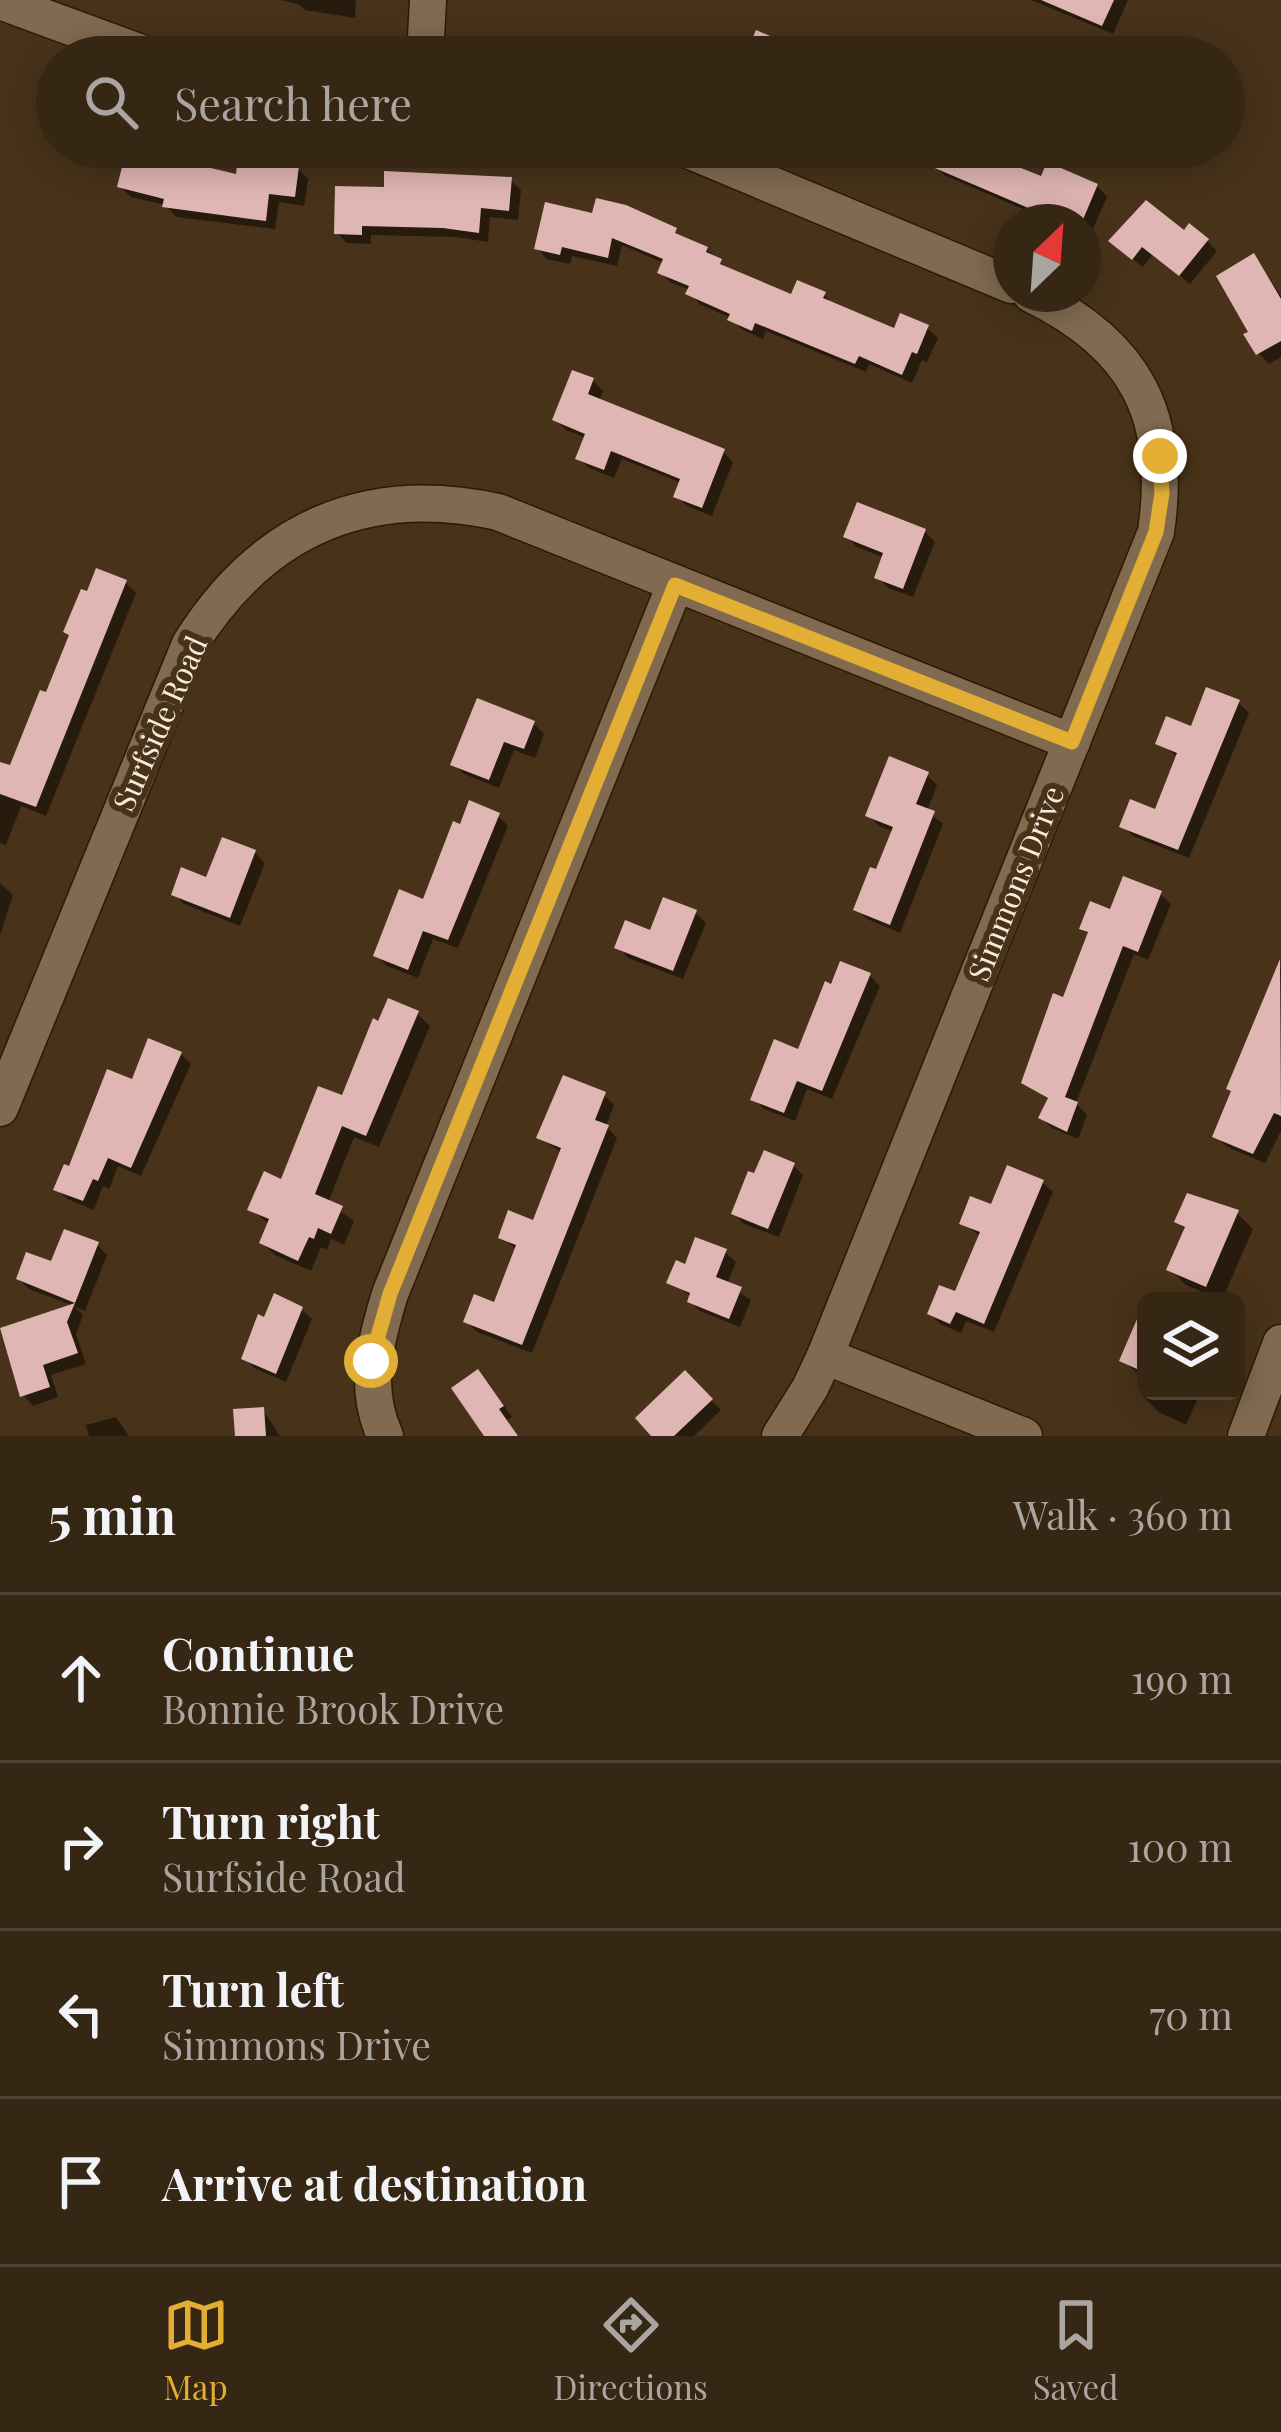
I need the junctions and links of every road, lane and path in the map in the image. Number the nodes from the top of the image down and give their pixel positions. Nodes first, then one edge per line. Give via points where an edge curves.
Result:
1 (428, 0) edge
2 (0, 1) edge
3 (95, 36) edge
4 (425, 36) edge
5 (731, 168) edge
6 (993, 277) edge
7 (1063, 312) edge
8 (675, 585) junction
9 (1072, 742) junction
10 (0, 1108) edge
11 (1281, 1343) edge
12 (825, 1356) junction
13 (385, 1436) edge
14 (780, 1436) edge
15 (1024, 1436) edge
16 (1246, 1436) edge

1 - 4 street
2 - 3 street
5 - 6 street
7 - 9 street, Simmons Drive via 1092,328 1141,389 1155,419 1162,493 1156,532
8 - 9 street, Surfside Road
8 - 10 street, Surfside Road via 498,512 423,501 342,516 264,559 218,600 190,644
8 - 13 street via 390,1294 371,1361
9 - 12 street, Simmons Drive
11 - 16 street
12 - 14 street, Simmons Drive
12 - 15 street

